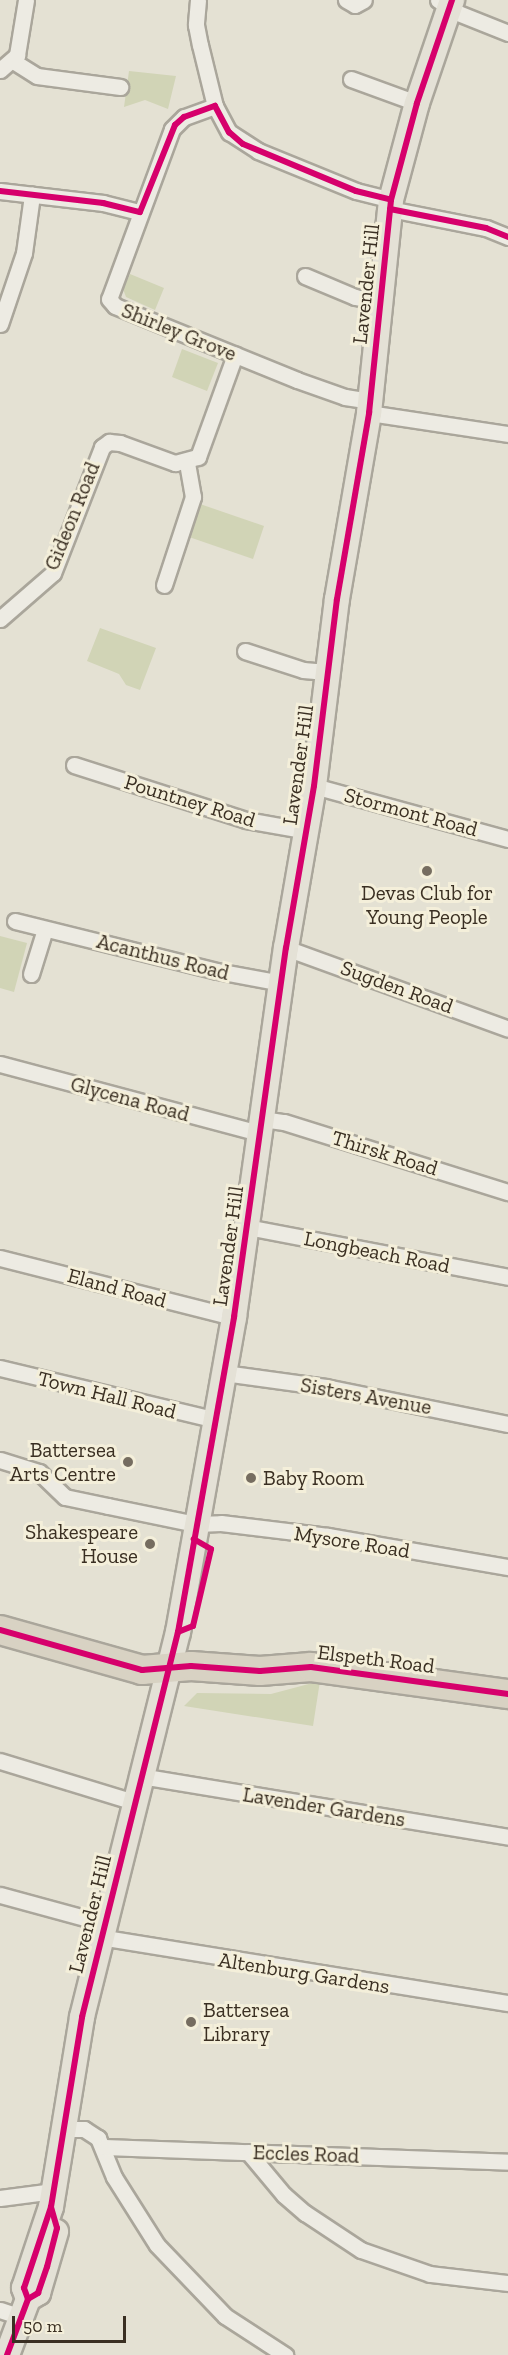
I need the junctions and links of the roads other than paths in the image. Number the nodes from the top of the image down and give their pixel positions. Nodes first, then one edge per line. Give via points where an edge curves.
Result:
1 (26, 0) edge
2 (198, 0) edge
3 (346, 0) edge
4 (364, 0) edge
5 (446, 2) edge
6 (508, 33) edge
7 (6, 65) edge
8 (351, 80) dead end
9 (120, 87) dead end
10 (417, 103) junction
11 (215, 106) junction
12 (0, 191) edge
13 (32, 195) junction
14 (391, 204) junction
15 (140, 212) junction
16 (508, 237) edge
17 (305, 276) dead end
18 (380, 302) junction
19 (0, 324) edge
20 (235, 355) junction
21 (369, 407) junction
22 (508, 434) edge
23 (187, 463) junction
24 (164, 585) dead end
25 (0, 619) edge
26 (246, 651) dead end
27 (327, 672) junction
28 (74, 765) dead end
29 (314, 786) junction
30 (306, 831) junction
31 (508, 839) edge
32 (15, 921) dead end
33 (45, 928) junction
34 (286, 948) junction
35 (31, 974) dead end
36 (281, 983) junction
37 (508, 1029) edge
38 (0, 1064) edge
39 (261, 1126) junction
40 (508, 1192) edge
41 (247, 1227) junction
42 (0, 1258) edge
43 (508, 1277) edge
44 (234, 1317) junction
45 (0, 1368) edge
46 (224, 1373) junction
47 (213, 1419) junction
48 (508, 1424) edge
49 (0, 1460) edge
50 (196, 1524) junction
51 (508, 1567) edge
52 (0, 1630) edge
53 (168, 1666) junction
54 (508, 1694) edge
55 (0, 1761) edge
56 (141, 1776) junction
57 (134, 1802) junction
58 (508, 1837) edge
59 (0, 1895) edge
60 (102, 1930) junction
61 (508, 2003) edge
62 (64, 2128) junction
63 (105, 2147) junction
64 (248, 2152) junction
65 (508, 2162) edge
66 (0, 2198) edge
67 (52, 2199) junction
68 (508, 2283) edge
69 (16, 2309) edge
70 (7, 2355) edge
71 (285, 2355) edge

1 - 7 street via 19,48
2 - 11 street via 196,25
3 - 4 street via 355,5
5 - 6 street
5 - 10 main road, Lavender Hill
7 - 9 street via 37,76
8 - 10 street
10 - 14 main road, Lavender Hill
11 - 14 street via 229,132 243,144
11 - 15 street, Shirley Grove via 184,117 172,129
12 - 13 street
13 - 15 street
13 - 19 street via 24,253
14 - 16 street
14 - 18 main road, Lavender Hill
15 - 20 street, Shirley Grove via 111,289 112,304
17 - 18 street via 355,297
18 - 21 main road, Lavender Hill
20 - 21 street, Shirley Grove
20 - 23 street via 204,448
21 - 22 street, Shirley Grove
21 - 27 main road, Lavender Hill
23 - 24 street via 193,497
23 - 25 street, Gideon Road via 175,464 120,443 110,442 102,447 53,573
26 - 27 street via 303,670
27 - 29 main road, Lavender Hill
28 - 30 street, Pountney Road via 246,820
29 - 30 main road, Lavender Hill
29 - 31 street, Stormont Road
30 - 34 main road, Lavender Hill
32 - 33 street, Acanthus Road
33 - 35 street
33 - 36 street, Acanthus Road
34 - 36 main road, Lavender Hill
34 - 37 street, Sugden Road
36 - 39 main road, Lavender Hill
38 - 39 street, Glycena Road
39 - 40 street, Thirsk Road
39 - 41 main road, Lavender Hill
41 - 43 street, Longbeach Road
41 - 44 main road, Lavender Hill
42 - 44 street, Eland Road
44 - 46 main road, Lavender Hill
45 - 47 street, Town Hall Road
46 - 47 main road, Lavender Hill
46 - 48 street, Sisters Avenue via 326,1387
47 - 50 main road, Lavender Hill
49 - 50 street, Mysore Road via 39,1472 65,1497
50 - 51 street, Mysore Road via 328,1536
50 - 53 main road, Lavender Hill
52 - 53 highway, Elspeth Road via 142,1670
53 - 54 highway, Elspeth Road via 260,1671 325,1668
53 - 56 main road, Lavender Hill
55 - 57 street
56 - 57 main road, Lavender Hill
56 - 58 street, Lavender Gardens
57 - 60 main road, Lavender Hill
59 - 60 street, Altenburg Gardens
60 - 61 street, Altenburg Gardens
60 - 62 main road, Lavender Hill via 82,2017
62 - 63 street via 91,2132
62 - 67 main road, Lavender Hill
63 - 64 street, Eccles Road
63 - 71 street via 114,2177 157,2246 225,2316
64 - 65 street, Eccles Road
64 - 68 street via 291,2201 361,2250 430,2274
66 - 67 street
67 - 69 main road, Lavender Hill
69 - 70 main road, Lavender Hill

